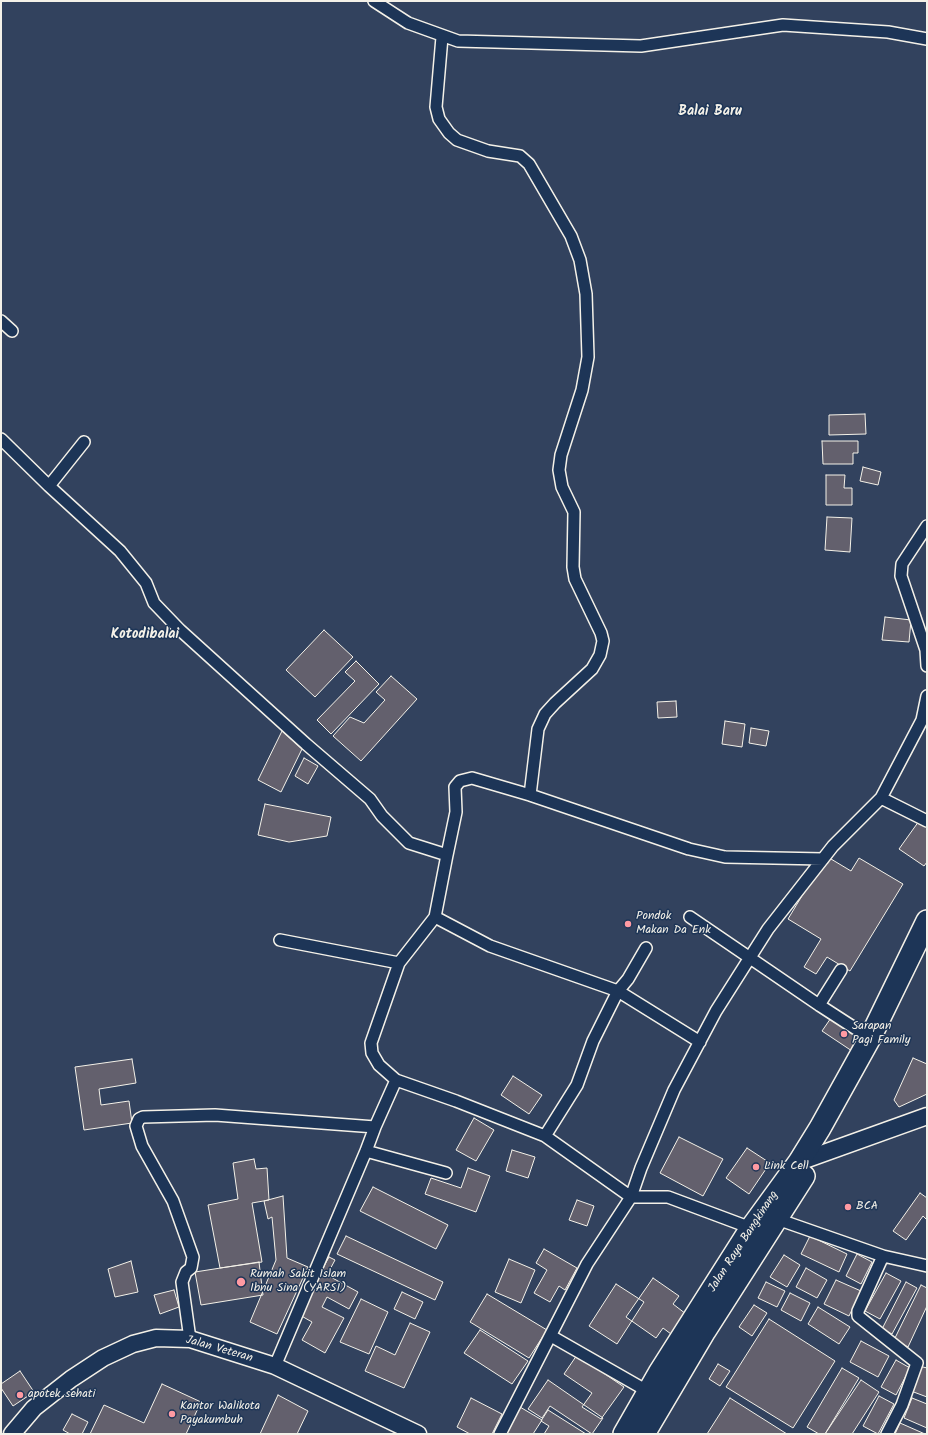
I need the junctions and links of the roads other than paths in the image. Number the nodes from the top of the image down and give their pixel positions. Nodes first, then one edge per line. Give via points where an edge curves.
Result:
1 (374, 1) edge
2 (442, 37) junction
3 (927, 39) edge
4 (1, 321) edge
5 (12, 331) dead end
6 (1, 439) edge
7 (84, 442) dead end
8 (49, 486) junction
9 (927, 526) edge
10 (927, 666) edge
11 (927, 696) edge
12 (530, 795) junction
13 (881, 798) junction
14 (927, 821) edge
15 (447, 855) junction
16 (823, 859) junction
17 (435, 917) junction
18 (690, 917) dead end
19 (927, 921) edge
20 (280, 940) dead end
21 (927, 944) edge
22 (646, 948) dead end
23 (750, 958) junction
24 (399, 963) junction
25 (841, 970) dead end
26 (618, 991) junction
27 (819, 1006) junction
28 (870, 1038) junction
29 (700, 1042) junction
30 (396, 1080) junction
31 (927, 1116) edge
32 (374, 1127) junction
33 (545, 1136) junction
34 (366, 1151) junction
35 (808, 1159) junction
36 (446, 1173) dead end
37 (631, 1197) junction
38 (777, 1219) junction
39 (751, 1228) junction
40 (883, 1256) junction
41 (927, 1266) edge
42 (699, 1327) junction
43 (551, 1336) junction
44 (190, 1339) junction
45 (275, 1366) junction
46 (649, 1392) junction
47 (12, 1434) edge
48 (418, 1434) edge
49 (500, 1434) edge
50 (624, 1434) edge
51 (644, 1434) edge
52 (887, 1434) edge

1 - 2 street via 408,23
2 - 3 street via 458,41 641,46 783,25 888,32
2 - 12 street via 436,107 439,119 457,140 488,151 520,156 529,164 571,236 580,260 586,294 587,363 559,470 562,487 574,512 575,579 603,642 600,655 592,669 545,714 538,729
4 - 5 street
6 - 8 street
7 - 8 street
8 - 15 street via 120,551 146,583 154,603 180,630 370,799 382,816 409,843
9 - 10 street via 902,564 901,576 926,650
11 - 13 street via 922,720
12 - 15 street via 472,778 460,781 455,787 456,812
12 - 16 street via 689,849 725,857
13 - 14 street
13 - 16 street
15 - 17 street
16 - 23 street via 768,929
17 - 24 street
17 - 26 street via 490,946
18 - 23 street
19 - 28 highway, Jalan Raya Bangkinang
20 - 24 street
21 - 35 highway, Jalan Raya Bangkinang
22 - 26 street
23 - 27 street
23 - 29 street via 716,1011
24 - 30 street via 371,1043 372,1053 379,1065
25 - 27 street
26 - 29 street
26 - 33 street via 593,1041 577,1085
27 - 28 street
28 - 35 highway, Jalan Raya Bangkinang
29 - 37 street via 674,1090
30 - 32 street
30 - 33 street
31 - 35 main road
32 - 34 street
32 - 44 street via 215,1115 139,1119 136,1126 142,1146 173,1201 193,1257 191,1268 186,1272 182,1282
33 - 37 street
34 - 36 street
34 - 45 street
35 - 38 highway, Jalan Raya Bangkinang
35 - 39 highway, Jalan Raya Bangkinang
37 - 39 street via 668,1197
37 - 43 street via 587,1264
38 - 40 street
38 - 42 highway, Jalan Raya Bangkinang
39 - 42 highway, Jalan Raya Bangkinang
40 - 41 street
40 - 52 street via 858,1316 917,1363 902,1405
42 - 46 highway, Jalan Raya Bangkinang via 659,1373
42 - 51 highway, Jalan Raya Bangkinang
43 - 46 street
43 - 49 street
44 - 45 main road, Jalan Veteran
44 - 47 main road, Jalan Veteran via 156,1338 133,1344 103,1358 34,1408
45 - 48 main road, Jalan Veteran
46 - 50 highway, Jalan Raya Bangkinang

